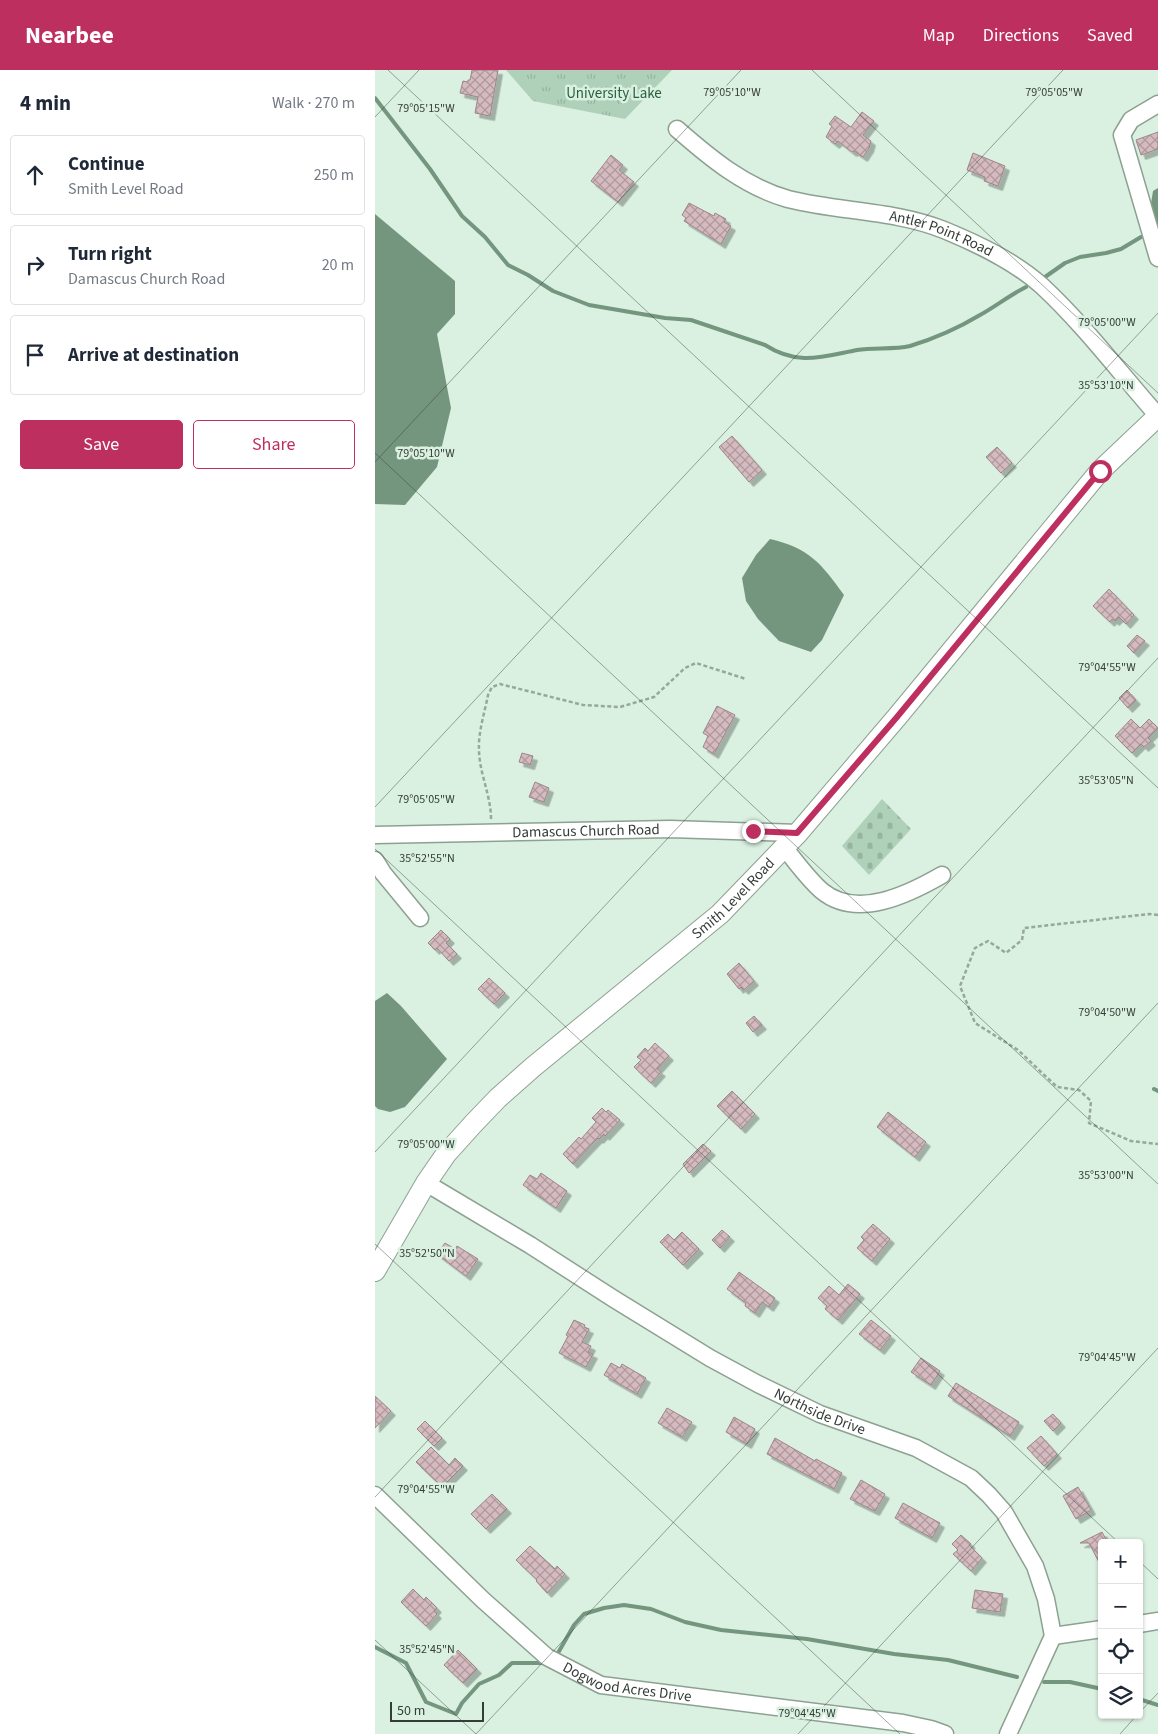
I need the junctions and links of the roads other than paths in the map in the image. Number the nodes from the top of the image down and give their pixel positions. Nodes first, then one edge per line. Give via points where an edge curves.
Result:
1 (1158, 104) edge
2 (677, 129) dead end
3 (1158, 258) edge
4 (1158, 416) edge
5 (375, 835) edge
6 (791, 840) junction
7 (375, 860) edge
8 (942, 875) dead end
9 (420, 918) dead end
10 (426, 1183) junction
11 (375, 1271) edge
12 (375, 1495) edge
13 (1158, 1621) edge
14 (1143, 1623) edge
15 (1098, 1630) edge
16 (1053, 1636) junction
17 (945, 1734) edge
18 (1008, 1734) edge

1 - 3 street via 1131,120 1122,135
2 - 4 street, Antler Point Road via 736,176 763,190 788,198 921,222 996,254 1041,286
4 - 6 main road, Smith Level Road via 1100,471
5 - 6 street, Damascus Church Road via 670,829
6 - 8 street via 822,891 838,901 851,904 882,901
6 - 10 main road, Smith Level Road via 720,914 498,1098 446,1154
7 - 9 street
10 - 11 main road, Smith Level Road
10 - 16 street, Northside Drive via 710,1358 758,1384 820,1414 916,1448 971,1478 1004,1512 1031,1558 1047,1599
12 - 17 street, Dogwood Acres Drive via 547,1657 601,1685 903,1723
13 - 14 street
15 - 16 street
16 - 18 street

